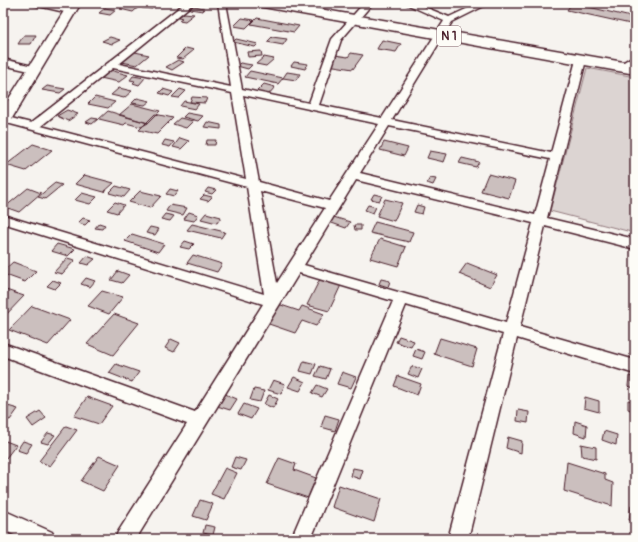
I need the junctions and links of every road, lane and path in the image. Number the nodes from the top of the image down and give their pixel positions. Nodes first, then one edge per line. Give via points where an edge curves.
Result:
1 (34, 3) edge
2 (190, 3) edge
3 (222, 3) edge
4 (263, 3) edge
5 (369, 3) edge
6 (408, 3) edge
7 (486, 3) edge
8 (72, 7) edge
9 (354, 19) junction
10 (449, 20) junction
11 (440, 34) junction
12 (635, 58) edge
13 (581, 60) junction
14 (3, 62) edge
15 (111, 65) junction
16 (629, 68) edge
17 (34, 69) junction
18 (237, 91) junction
19 (313, 107) junction
20 (3, 119) edge
21 (385, 122) junction
22 (33, 127) junction
23 (555, 158) junction
24 (352, 175) junction
25 (253, 184) junction
26 (333, 206) junction
27 (3, 219) edge
28 (539, 221) junction
29 (635, 244) edge
30 (295, 267) junction
31 (401, 298) junction
32 (273, 302) junction
33 (511, 331) junction
34 (3, 349) edge
35 (635, 367) edge
36 (199, 421) junction
37 (3, 520) edge
38 (45, 539) edge
39 (126, 539) edge
40 (300, 539) edge
41 (458, 539) edge

1 - 8 street
2 - 15 street
3 - 18 street
4 - 9 highway, N 1
5 - 9 street
6 - 10 street
7 - 10 street
8 - 17 main road
9 - 11 highway, N 1
9 - 19 street via 336,39
10 - 11 street
11 - 13 highway, N 1
11 - 21 street
12 - 16 street
13 - 16 highway, N 1
13 - 23 street
14 - 17 street
15 - 18 street
15 - 22 street
17 - 20 main road
18 - 19 street
18 - 25 street
19 - 21 street
20 - 22 street
21 - 23 street
21 - 24 street
22 - 25 street
23 - 28 street
24 - 26 street
24 - 28 street
25 - 26 street
25 - 32 street
26 - 30 street
27 - 32 street
28 - 29 street
28 - 33 street
30 - 31 street
30 - 32 street
31 - 33 street
31 - 40 street
32 - 36 street
33 - 35 street
33 - 41 street
34 - 36 street
36 - 39 street
37 - 38 street

